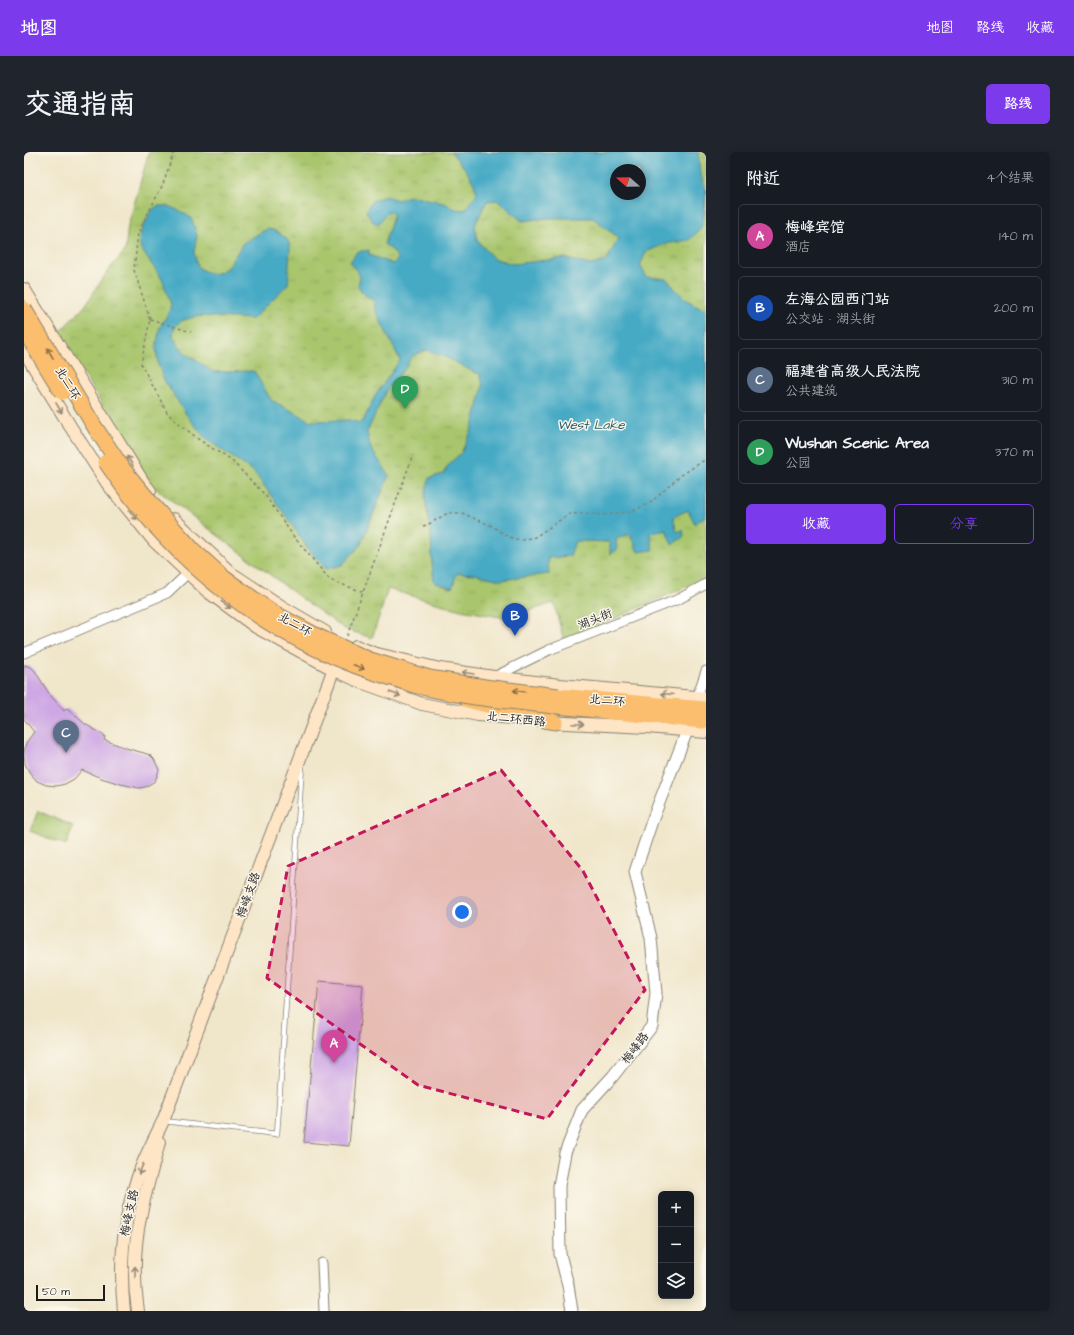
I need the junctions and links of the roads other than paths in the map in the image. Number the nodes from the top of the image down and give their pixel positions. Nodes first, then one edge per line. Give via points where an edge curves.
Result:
1 (24, 289) edge
2 (24, 309) edge
3 (24, 330) edge
4 (25, 352) edge
5 (188, 573) junction
6 (706, 584) edge
7 (344, 641) junction
8 (24, 653) edge
9 (333, 669) junction
10 (706, 670) edge
11 (494, 678) junction
12 (426, 688) junction
13 (557, 701) junction
14 (703, 711) edge
15 (555, 722) junction
16 (687, 731) junction
17 (303, 747) junction
18 (163, 1121) junction
19 (322, 1263) dead end
20 (124, 1311) edge
21 (138, 1311) edge
22 (324, 1311) edge
23 (572, 1311) edge

7 -> 1 main road via 284,608 231,573 166,511 143,482
13 -> 2 highway, 北二环, bridge via 429,678 370,660 318,637 279,615 224,578 193,550 122,469
3 -> 12 highway, 北二环, bridge via 115,476 145,515 217,586 267,622 316,650 366,670
4 -> 5 main road, 北二环西路 via 107,483 154,541
5 - 8 street via 167,593
5 -> 9 main road, 北二环西路 via 207,591 256,627
6 - 11 street, 湖头街 via 679,599 549,650
7 - 9 main road
11 -> 7 main road via 440,669 373,653
9 -> 15 main road, 北二环西路 via 422,704 478,715
9 - 17 main road, 梅峰支路
10 - 14 street
14 -> 11 main road
12 - 13 highway, 北二环, bridge via 483,698
12 - 15 highway, bridge via 490,707
13 - 14 highway, 北二环
14 - 16 main road, 北二环西路
15 -> 16 main road, 北二环西路
16 - 23 street, 梅峰路 via 635,872 651,938 656,993 652,1026 613,1076 582,1110 565,1153 559,1186 560,1254
17 - 18 main road, 梅峰支路
17 - 18 lane via 276,1134
18 -> 20 main road, 梅峰支路 via 140,1172 125,1225 122,1261
21 -> 18 main road, 梅峰支路 via 135,1267 138,1226
19 - 22 street

